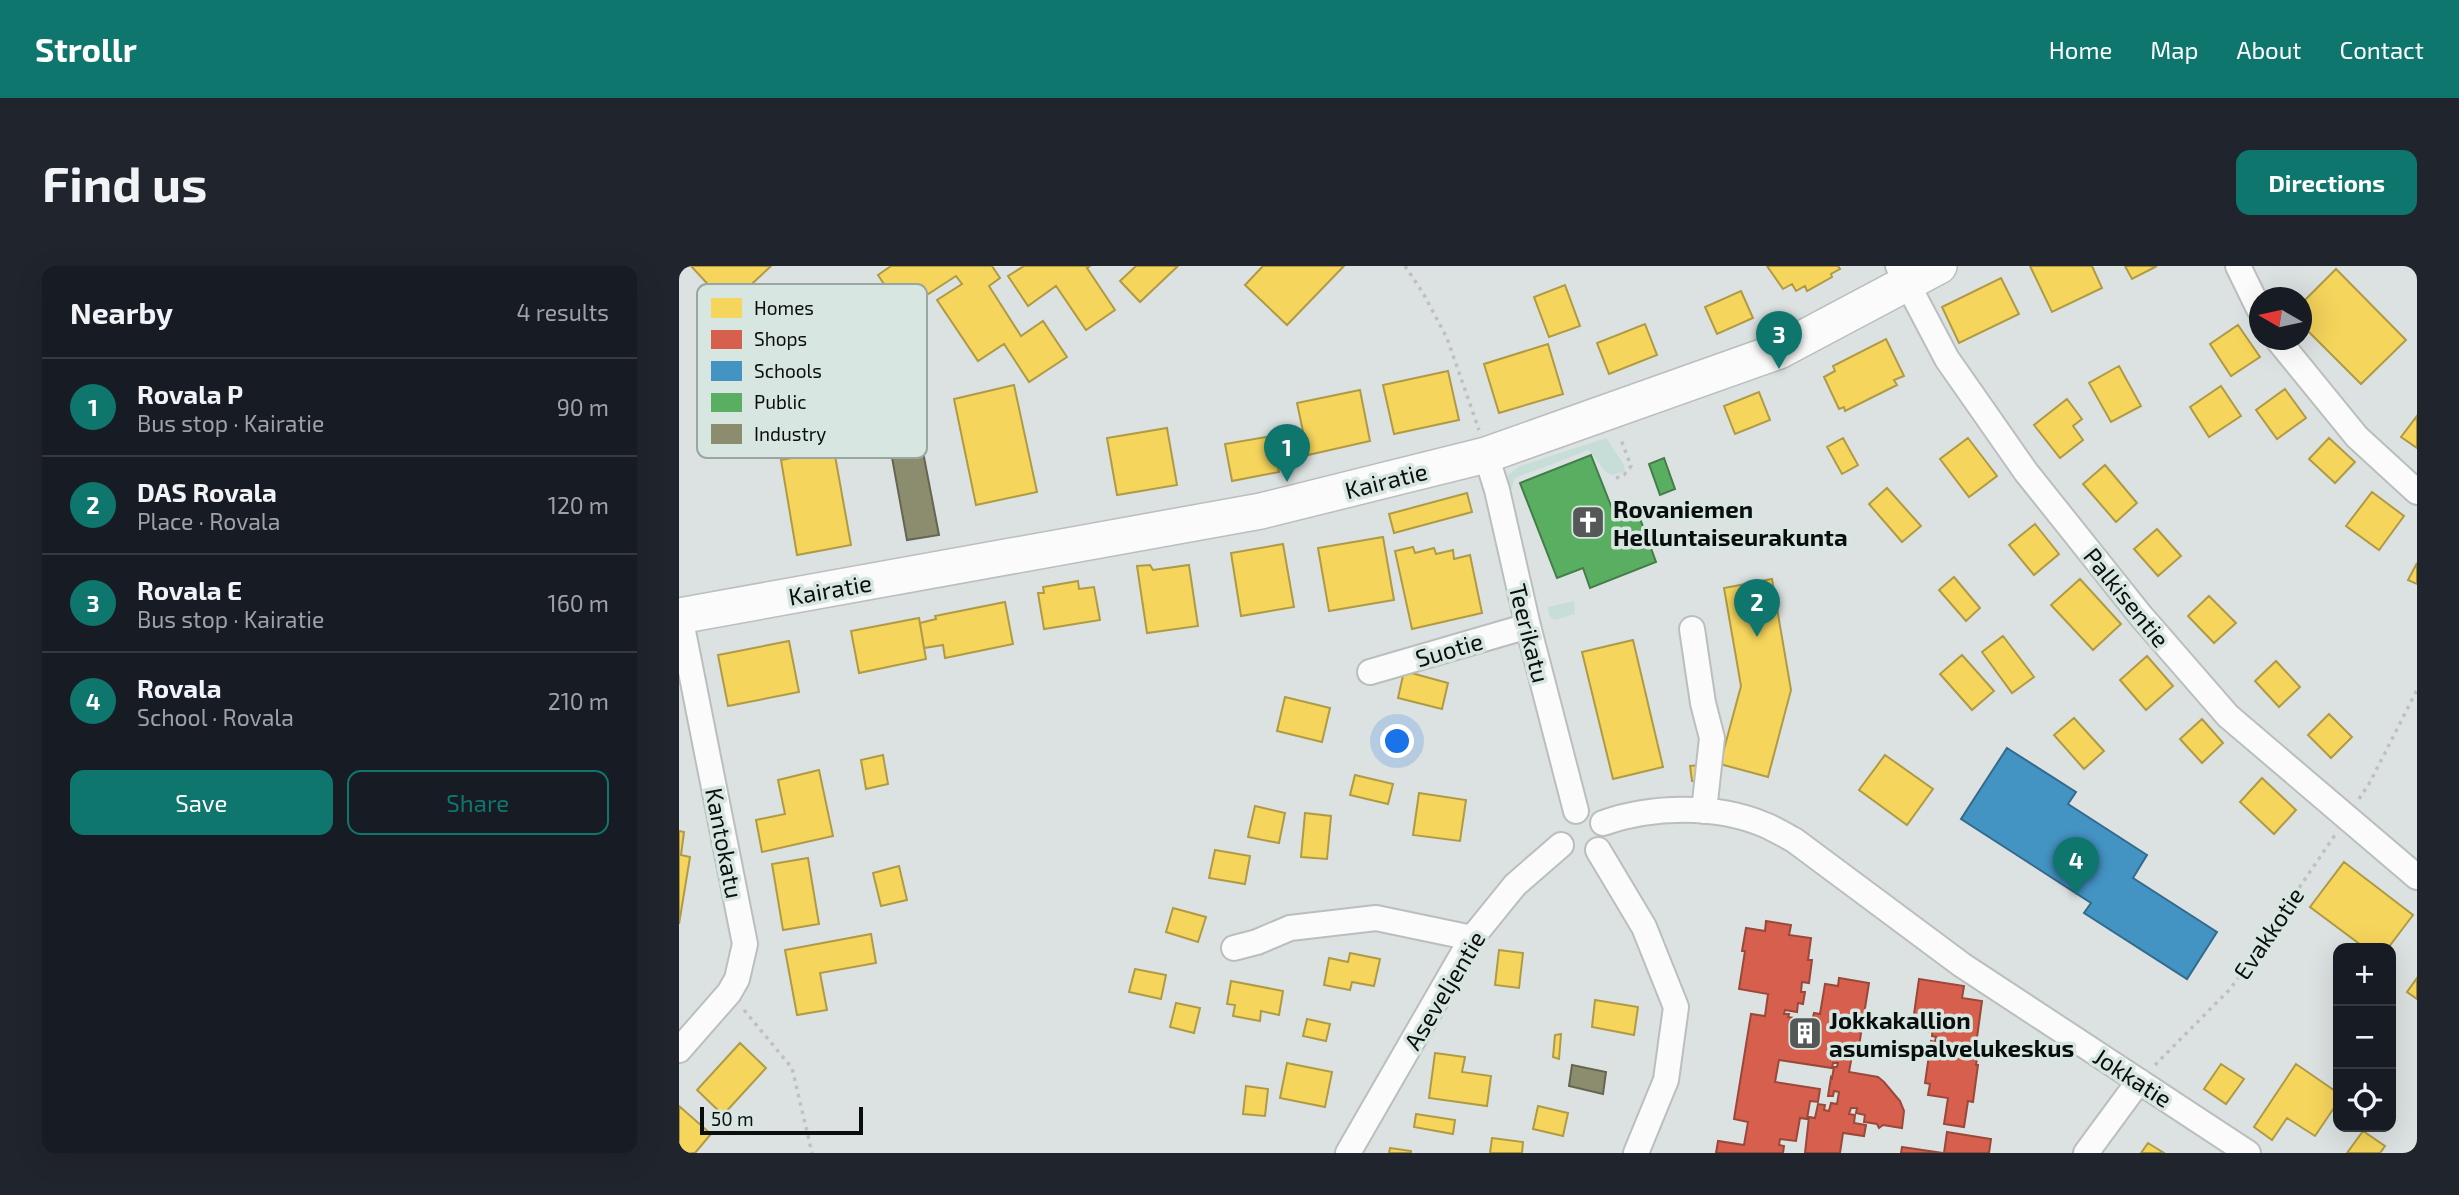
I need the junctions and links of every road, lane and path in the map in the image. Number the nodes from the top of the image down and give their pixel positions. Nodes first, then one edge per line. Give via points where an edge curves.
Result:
1 (1405, 266) edge
2 (1939, 266) edge
3 (2238, 266) edge
4 (1901, 274) edge
5 (2249, 289) edge
6 (2286, 350) edge
7 (1620, 435) dead end
8 (1486, 456) junction
9 (1616, 478) dead end
10 (2417, 492) edge
11 (679, 616) edge
12 (1528, 626) junction
13 (1692, 629) dead end
14 (1370, 672) dead end
15 (2417, 690) edge
16 (1576, 811) junction
17 (1704, 811) junction
18 (2346, 819) junction
19 (1603, 823) junction
20 (1562, 845) junction
21 (1598, 850) junction
22 (2417, 877) edge
23 (1472, 938) junction
24 (1234, 948) dead end
25 (729, 993) junction
26 (679, 1050) edge
27 (2139, 1081) junction
28 (812, 1153) edge
29 (1348, 1153) edge
30 (1636, 1153) edge
31 (2086, 1153) edge
32 (2248, 1153) edge

1 - 8 path via 1447,338
2 - 4 main road, Kairatie
3 - 5 street
4 - 8 main road, Kairatie via 1779,351
4 - 18 street, Palkisentie via 1947,359 2010,450 2141,616 2228,716
6 - 10 street via 2357,437
7 - 9 path via 1631,466
8 - 11 main road, Kairatie via 1261,511
8 - 12 street, Teerikatu
11 - 25 street, Kantokatu via 744,944 737,979
12 - 14 street, Suotie
12 - 16 street, Teerikatu
13 - 17 street via 1713,738
15 - 18 path, Evakkotie
16 - 19 street via 1588,811
16 - 20 street via 1560,825
17 - 19 street, Jokkatie via 1624,815
17 - 27 street, Jokkatie via 1763,824 1794,840 1962,965
18 - 22 street, Palkisentie
18 - 27 path, Evakkotie via 2231,988
19 - 21 street via 1605,837
20 - 21 street via 1579,856
20 - 23 street, Aseveljentie via 1515,885
21 - 30 street via 1644,927 1676,1007 1666,1080
23 - 24 street via 1376,918 1290,928
23 - 29 street, Aseveljentie
25 - 26 street, Kantokatu
25 - 28 path via 792,1068
27 - 31 street
27 - 32 street, Jokkatie

